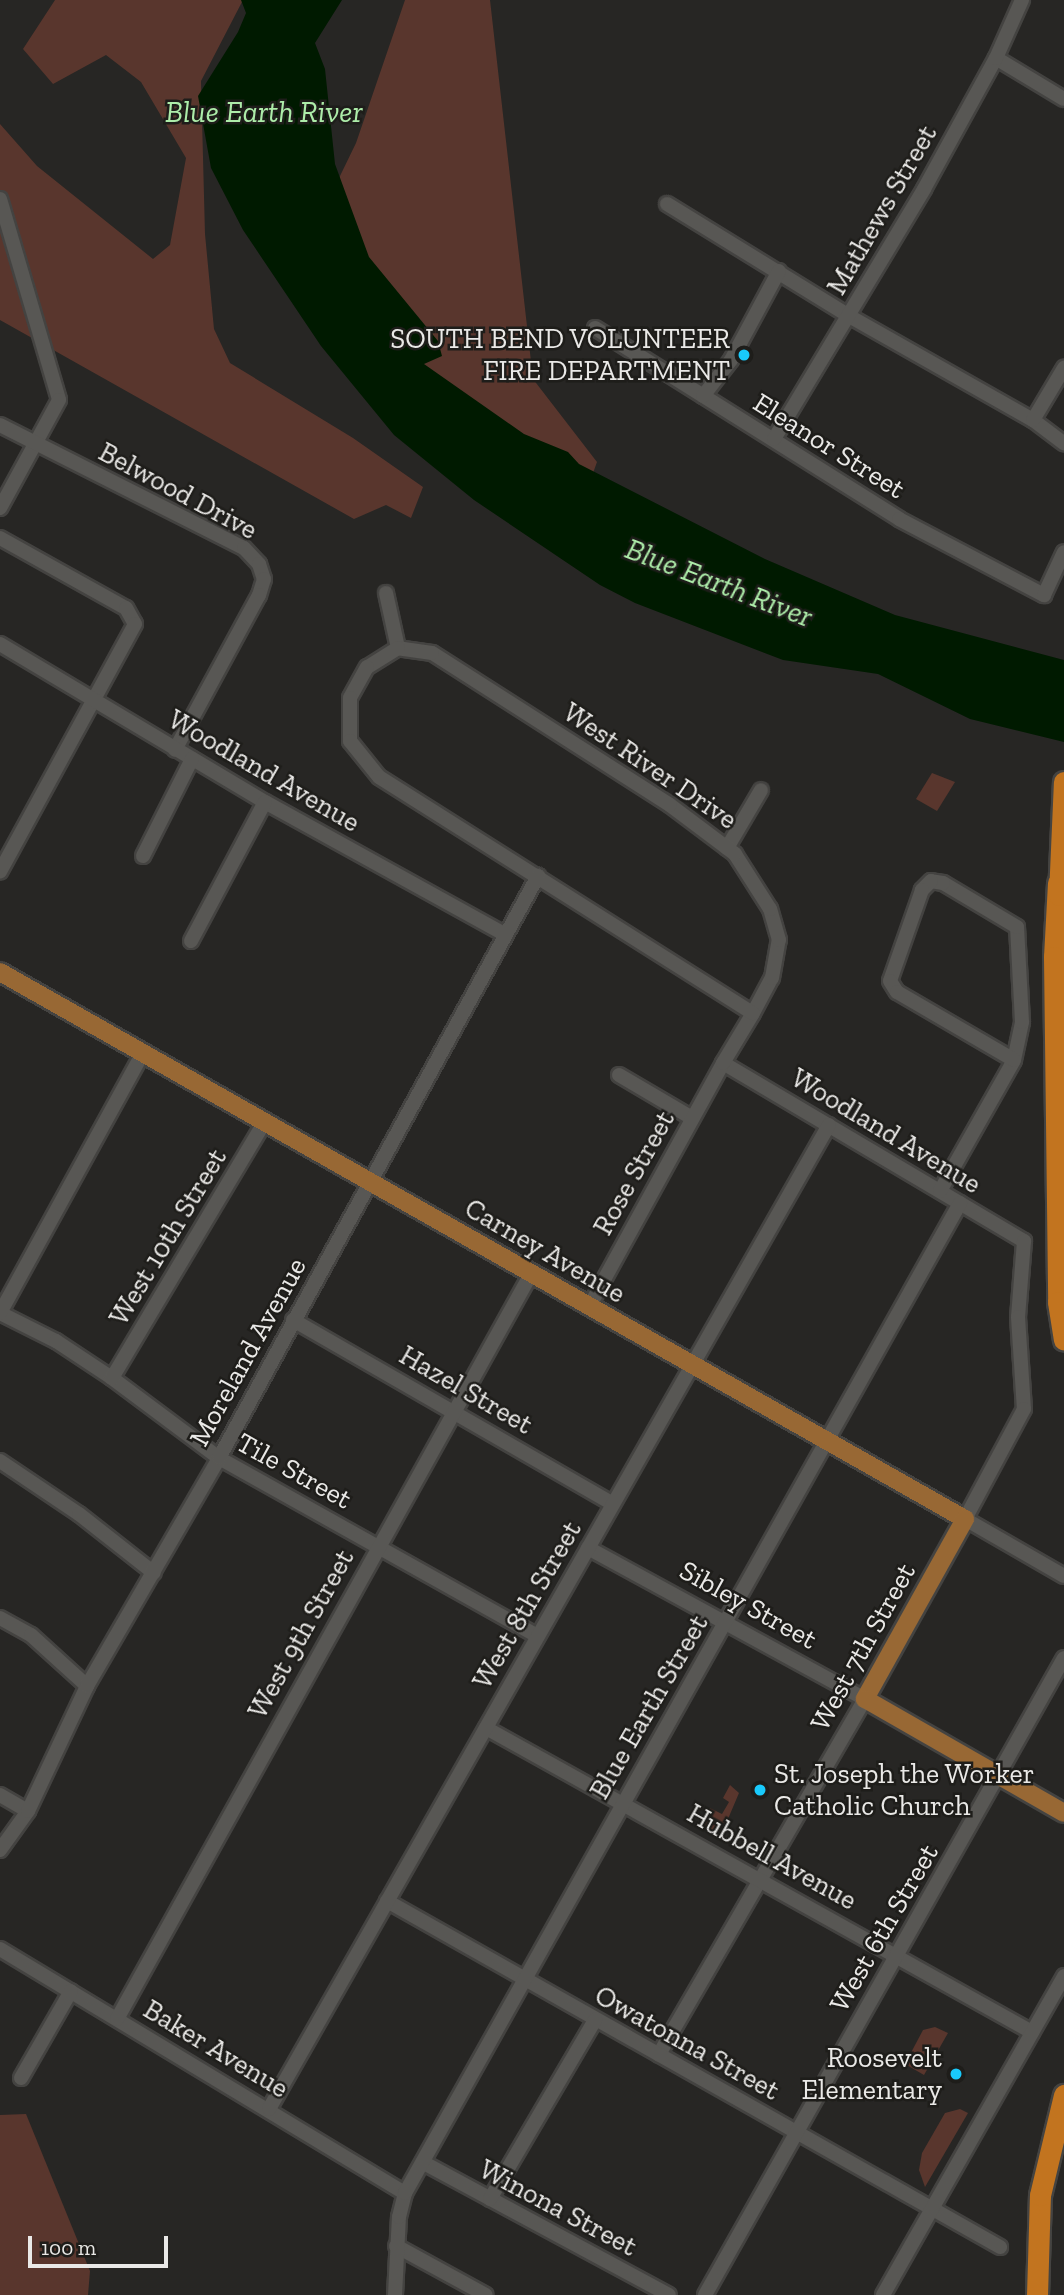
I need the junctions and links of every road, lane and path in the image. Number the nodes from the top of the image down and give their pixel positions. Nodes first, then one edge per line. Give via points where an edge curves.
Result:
1 (1021, 1) edge
2 (996, 58) junction
3 (1064, 99) edge
4 (0, 199) edge
5 (667, 204) dead end
6 (779, 271) junction
7 (849, 316) junction
8 (595, 328) dead end
9 (1064, 368) edge
10 (703, 396) junction
11 (1033, 420) junction
12 (0, 425) edge
13 (774, 439) junction
14 (1064, 443) edge
15 (37, 444) junction
16 (0, 509) edge
17 (0, 538) edge
18 (1064, 552) edge
19 (386, 593) dead end
20 (0, 644) edge
21 (398, 648) junction
22 (94, 701) junction
23 (175, 750) junction
24 (192, 759) junction
25 (1064, 782) edge
26 (761, 790) dead end
27 (265, 802) junction
28 (727, 848) junction
29 (143, 856) dead end
30 (0, 872) edge
31 (538, 876) junction
32 (1058, 883) junction
33 (506, 935) junction
34 (191, 941) dead end
35 (0, 972) edge
36 (1064, 978) edge
37 (753, 1013) junction
38 (143, 1053) junction
39 (1014, 1060) junction
40 (723, 1063) junction
41 (619, 1074) dead end
42 (692, 1118) junction
43 (265, 1121) junction
44 (829, 1125) junction
45 (370, 1182) junction
46 (940, 1191) junction
47 (960, 1203) junction
48 (1024, 1241) joint
49 (531, 1274) junction
50 (589, 1307) junction
51 (0, 1313) edge
52 (293, 1320) junction
53 (1064, 1340) edge
54 (692, 1365) junction
55 (112, 1378) junction
56 (452, 1410) junction
57 (828, 1440) junction
58 (219, 1458) junction
59 (0, 1461) edge
60 (613, 1504) junction
61 (965, 1519) junction
62 (379, 1545) junction
63 (588, 1548) junction
64 (154, 1573) junction
65 (1064, 1576) edge
66 (0, 1618) edge
67 (726, 1622) junction
68 (538, 1636) junction
69 (1064, 1658) edge
70 (87, 1686) junction
71 (865, 1699) junction
72 (486, 1728) junction
73 (999, 1776) junction
74 (0, 1795) edge
75 (623, 1802) junction
76 (28, 1811) junction
77 (1064, 1813) edge
78 (0, 1850) edge
79 (760, 1879) junction
80 (387, 1901) junction
81 (0, 1949) edge
82 (898, 1955) junction
83 (1064, 1976) edge
84 (523, 1979) junction
85 (71, 1992) junction
86 (117, 2019) junction
87 (595, 2020) junction
88 (1032, 2032) junction
89 (659, 2055) junction
90 (21, 2078) dead end
91 (1064, 2095) edge
92 (269, 2109) junction
93 (796, 2132) junction
94 (424, 2163) junction
95 (405, 2193) junction
96 (491, 2199) junction
97 (931, 2209) junction
98 (397, 2246) junction
99 (1000, 2247) dead end
100 (395, 2295) edge
101 (486, 2295) edge
102 (669, 2295) edge
103 (705, 2295) edge
104 (883, 2295) edge
105 (1037, 2295) edge

1 - 2 street, Mathews Street
2 - 3 street
2 - 7 street, Mathews Street
4 - 15 street via 58,384 59,400
5 - 6 street
6 - 7 street
6 - 10 street via 732,360
7 - 11 street
7 - 13 street, Mathews Street
8 - 10 street, Eleanor Street
9 - 11 street
10 - 13 street, Eleanor Street
11 - 14 street
12 - 15 street, Belwood Drive
13 - 18 street, Eleanor Street via 899,519 1044,595
15 - 16 street
15 - 23 street, Belwood Drive via 244,548 259,564 264,579 259,594
17 - 22 street via 126,608 135,624
19 - 21 street
20 - 22 street, Woodland Avenue
21 - 28 street, West River Drive via 432,653 670,805
21 - 31 street via 367,667 351,702 350,741 379,777
22 - 23 street, Woodland Avenue
22 - 30 street
23 - 24 street, Woodland Avenue
24 - 27 street, Woodland Avenue
24 - 29 street
25 - 32 highway
26 - 28 street
27 - 33 street, Woodland Avenue
27 - 34 street
28 - 37 street, West River Drive via 770,909 779,940 772,978
31 - 33 street, Moreland Avenue
31 - 37 street
32 - 36 highway
32 - 53 highway via 1054,957 1058,1302
33 - 45 street, Moreland Avenue
35 - 38 main road, Carney Avenue
37 - 40 street, West River Drive
38 - 43 main road, Carney Avenue
38 - 51 street
39 - 39 street via 1022,1022 1017,928 943,883 932,881 922,890 890,981 897,992
39 - 46 street
40 - 42 street, Rose Street
40 - 44 street, Woodland Avenue
41 - 42 street
42 - 50 street, Rose Street
43 - 45 main road, Carney Avenue
43 - 55 street, West 10th Street
44 - 46 street, Woodland Avenue
44 - 54 street, West 8th Street
45 - 49 main road, Carney Avenue
45 - 52 street, Moreland Avenue
46 - 47 street, Woodland Avenue
47 - 48 street, Woodland Avenue
47 - 57 street, Blue Earth Street
48 - 61 street, West 7th Street via 1018,1317 1024,1409
49 - 50 main road, Carney Avenue
49 - 56 street, West 9th Street
50 - 54 main road, Carney Avenue
51 - 55 street, Tile Street via 56,1341
52 - 56 street, Hazel Street
52 - 58 street, Moreland Avenue
54 - 57 main road, Carney Avenue
54 - 60 street, West 8th Street
55 - 58 street, Tile Street
56 - 60 street, Hazel Street
56 - 62 street, West 9th Street
57 - 61 main road, Carney Avenue
57 - 67 street, Blue Earth Street
58 - 62 street, Tile Street
58 - 64 street, Moreland Avenue
59 - 64 street via 79,1514
60 - 63 street, West 8th Street
61 - 65 street, Carney Avenue
61 - 71 main road, West 7th Street
62 - 68 street, Tile Street
62 - 86 street, West 9th Street
63 - 67 street, Sibley Street
63 - 68 street, West 8th Street
64 - 70 street, Moreland Avenue
66 - 70 street via 31,1635
67 - 71 street, Sibley Street
67 - 75 street, Blue Earth Street
68 - 72 street, West 8th Street
69 - 73 street, West 6th Street
70 - 76 street, Moreland Avenue
71 - 73 main road, Sibley Street
71 - 79 street, West 7th Street
72 - 75 street, Hubbell Avenue
72 - 80 street, West 8th Street
73 - 77 main road, Sibley Street
73 - 82 street, West 6th Street
74 - 76 street
75 - 79 street, Hubbell Avenue
75 - 84 street, Blue Earth Street
76 - 78 street, Moreland Avenue
79 - 82 street, Hubbell Avenue
79 - 89 street, West 7th Street
80 - 84 street, Owatonna Street
80 - 92 street, West 8th Street
81 - 85 street, Baker Avenue
82 - 88 street, Hubbell Avenue
82 - 93 street, West 6th Street
83 - 88 street
84 - 87 street, Owatonna Street
84 - 94 street, Blue Earth Street
85 - 86 street, Baker Avenue
85 - 90 street
86 - 92 street, Baker Avenue
87 - 89 street, Owatonna Street
87 - 96 street
88 - 97 street
89 - 93 street, Owatonna Street
91 - 105 highway via 1040,2195
92 - 95 street, Baker Avenue
93 - 97 street, Owatonna Street
93 - 103 street, West 6th Street
94 - 95 street, Blue Earth Street
94 - 96 street, Winona Street
95 - 98 street
96 - 102 street, Winona Street
97 - 99 street, Owatonna Street
97 - 104 street
98 - 100 street
98 - 101 street

